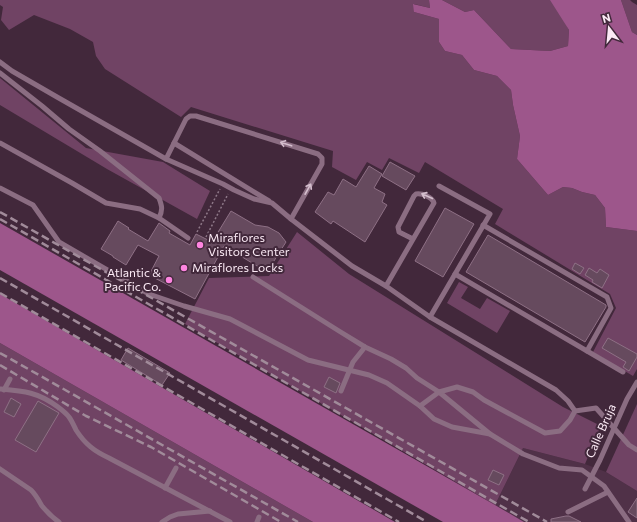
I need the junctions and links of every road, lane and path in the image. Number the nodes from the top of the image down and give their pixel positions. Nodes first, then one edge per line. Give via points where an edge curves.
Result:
1 (0, 62) edge
2 (0, 73) edge
3 (174, 143) junction
4 (0, 144) edge
5 (166, 159) junction
6 (223, 184) junction
7 (439, 186) dead end
8 (0, 188) edge
9 (231, 188) junction
10 (272, 203) junction
11 (159, 218) junction
12 (291, 220) junction
13 (483, 225) junction
14 (197, 232) dead end
15 (206, 237) dead end
16 (188, 238) dead end
17 (413, 239) junction
18 (455, 274) junction
19 (253, 277) dead end
20 (386, 286) junction
21 (430, 317) junction
22 (365, 347) junction
23 (587, 351) junction
24 (350, 370) junction
25 (623, 372) dead end
26 (10, 379) dead end
27 (637, 382) edge
28 (2, 389) edge
29 (341, 391) dead end
30 (438, 392) junction
31 (420, 406) junction
32 (575, 411) junction
33 (490, 434) junction
34 (637, 450) edge
35 (176, 468) dead end
36 (0, 469) edge
37 (165, 488) junction
38 (585, 489) dead end
39 (608, 492) junction
40 (211, 511) junction
41 (568, 512) dead end
42 (59, 522) edge
43 (162, 522) edge
44 (230, 522) edge
45 (629, 522) edge

1 - 5 lane
2 - 11 lane via 159,198 162,212
3 - 5 lane
3 - 10 lane
12 -> 3 lane via 322,164 322,158 318,154 196,116 186,119
4 - 11 lane via 106,203 134,208
5 - 6 lane
6 - 9 lane
6 - 14 path
7 - 13 lane via 490,214
8 - 24 lane via 33,205 59,242 149,294 230,319 308,360
9 - 10 lane via 254,199
9 - 15 path
10 - 12 lane
11 - 16 lane
12 - 20 lane via 352,266
13 - 18 lane
13 - 23 lane via 607,297 611,308
17 -> 17 lane via 434,203 432,198 419,193 414,196 398,228 399,232
17 - 20 lane
18 - 21 lane
18 - 23 lane
19 - 22 lane
20 - 21 lane
21 - 32 lane via 556,390
22 - 24 lane
22 - 30 lane via 406,368
23 - 25 lane
24 - 29 lane
24 - 31 lane via 388,383
26 - 28 lane
27 - 38 lane, Calle Bruja
28 - 37 lane via 29,392 46,398 66,412 91,448
30 - 31 lane
30 - 32 lane via 457,388 473,392 545,433 560,431
30 - 33 lane
31 - 33 lane via 434,419 452,427
32 - 34 lane via 596,408 629,445
33 - 39 lane via 523,454 559,468 582,470
35 - 37 lane
36 - 42 lane via 32,490 44,509
37 - 40 lane
39 - 41 lane
39 - 45 lane
40 - 43 lane via 178,514
40 - 44 lane

